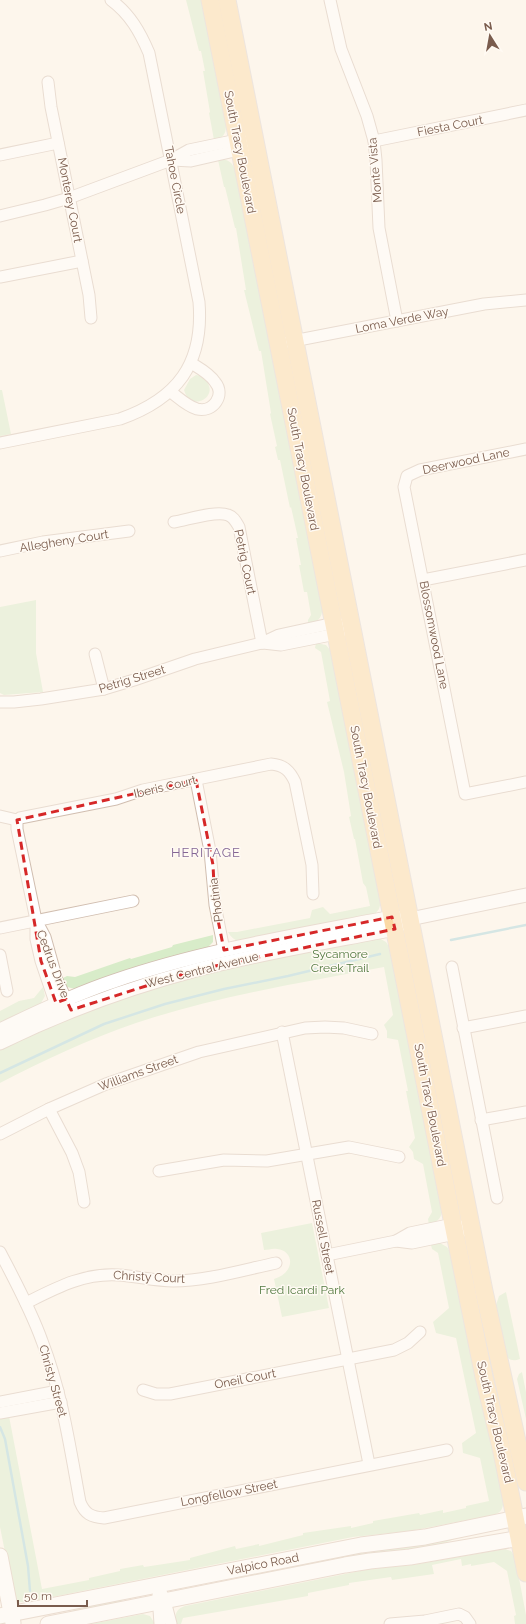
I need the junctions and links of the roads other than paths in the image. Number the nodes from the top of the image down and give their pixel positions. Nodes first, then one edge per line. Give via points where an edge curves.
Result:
1 (210, 0) edge
2 (227, 0) edge
3 (330, 0) edge
4 (118, 2) edge
5 (48, 82) dead end
6 (526, 110) edge
7 (255, 141) junction
8 (374, 141) junction
9 (58, 143) junction
10 (238, 145) junction
11 (0, 155) edge
12 (171, 160) junction
13 (69, 198) junction
14 (0, 216) edge
15 (82, 261) junction
16 (0, 277) edge
17 (526, 300) edge
18 (91, 318) dead end
19 (397, 321) junction
20 (295, 341) junction
21 (278, 344) junction
22 (190, 362) junction
23 (170, 392) junction
24 (0, 443) edge
25 (526, 449) edge
26 (407, 476) joint
27 (174, 522) dead end
28 (129, 531) dead end
29 (0, 551) edge
30 (526, 560) edge
31 (423, 580) junction
32 (351, 625) junction
33 (335, 629) junction
34 (262, 643) junction
35 (95, 654) dead end
36 (104, 689) junction
37 (0, 702) edge
38 (196, 780) junction
39 (526, 782) edge
40 (0, 816) edge
41 (17, 820) junction
42 (313, 894) dead end
43 (526, 895) edge
44 (133, 901) dead end
45 (410, 918) junction
46 (36, 920) junction
47 (393, 923) junction
48 (0, 928) edge
49 (224, 950) junction
50 (0, 955) edge
51 (452, 967) dead end
52 (7, 991) dead end
53 (63, 1007) junction
54 (526, 1016) edge
55 (463, 1028) junction
56 (0, 1030) edge
57 (282, 1032) junction
58 (372, 1034) dead end
59 (0, 1043) edge
60 (49, 1109) junction
61 (526, 1112) edge
62 (481, 1120) junction
63 (0, 1134) edge
64 (307, 1154) junction
65 (399, 1157) dead end
66 (159, 1171) dead end
67 (496, 1198) dead end
68 (84, 1202) dead end
69 (471, 1227) junction
70 (454, 1229) junction
71 (0, 1252) edge
72 (327, 1255) junction
73 (276, 1263) dead end
74 (26, 1303) junction
75 (420, 1332) dead end
76 (348, 1359) junction
77 (143, 1390) dead end
78 (58, 1391) junction
79 (0, 1402) edge
80 (61, 1402) junction
81 (0, 1413) edge
82 (447, 1450) dead end
83 (369, 1464) junction
84 (526, 1482) edge
85 (89, 1515) joint
86 (522, 1527) edge
87 (0, 1556) edge
88 (526, 1573) edge
89 (158, 1585) junction
90 (162, 1602) junction
91 (8, 1618) edge
92 (468, 1620) edge
93 (48, 1624) edge
94 (160, 1624) edge
95 (171, 1624) edge
96 (390, 1624) edge

1 - 10 main road, South Tracy Boulevard
2 - 7 main road, South Tracy Boulevard
3 - 8 street, Monte Vista via 341,49
4 - 12 street, Tahoe Circle via 140,33 149,53
5 - 9 street, Monterey Court
6 - 8 street, Fiesta Court
7 - 10 street
7 - 20 main road, South Tracy Boulevard
8 - 19 street, Monte Vista via 379,228
9 - 11 street
9 - 13 street, Monterey Court
10 - 12 street via 189,150
10 - 21 main road, South Tracy Boulevard
12 - 13 street
12 - 22 street, Tahoe Circle via 201,319 200,331
13 - 14 street
13 - 15 street, Monterey Court
15 - 16 street
15 - 18 street, Monterey Court
17 - 19 street, Loma Verde Way via 484,304
19 - 20 street, Loma Verde Way
20 - 21 street, Loma Verde Way
20 - 32 main road, South Tracy Boulevard
21 - 33 main road, South Tracy Boulevard
22 - 23 street, Tahoe Circle
22 - 23 street via 216,382 219,396 216,403 209,409 202,410
23 - 24 street, Tahoe Circle via 155,404 120,420
25 - 26 street, Deerwood Lane via 420,470
26 - 31 street, Blossomwood Lane via 404,487
27 - 34 street, Petrig Court via 217,513 228,514 235,520 239,527
28 - 29 street, Allegheny Court via 43,542
30 - 31 street
31 - 39 street, Blossomwood Lane via 465,794
32 - 33 street, Petrig Street
32 - 45 main road, South Tracy Boulevard
33 - 34 street, Petrig Street via 279,634
33 - 47 main road, South Tracy Boulevard
34 - 36 street, Petrig Street via 195,659
35 - 36 street
36 - 37 street, Petrig Street via 41,700
38 - 41 street, Iberis Court
38 - 42 street, Iberis Court via 271,764 278,764 291,773 312,865
38 - 49 street, Photinia via 210,851 215,905
40 - 41 street
41 - 46 street
43 - 45 street, West Central Avenue
44 - 46 street
45 - 47 street, West Central Avenue
45 - 69 main road, South Tracy Boulevard
46 - 48 street
46 - 53 street, Cedrus Drive via 45,937
47 - 49 street, West Central Avenue
47 - 53 street, West Central Avenue via 196,970
47 - 70 main road, South Tracy Boulevard
49 - 53 street, West Central Avenue via 135,974
50 - 52 street
51 - 55 street
53 - 56 street, West Central Avenue
53 - 59 street, West Central Avenue
54 - 55 street
55 - 62 street
57 - 58 street, Williams Street via 324,1027
57 - 60 street, Williams Street via 166,1062
57 - 64 street, Russell Street
60 - 63 street, Williams Street
60 - 68 street via 72,1153 79,1172
61 - 62 street
62 - 67 street
64 - 65 street via 349,1147
64 - 66 street via 267,1161 224,1160
64 - 72 street, Russell Street
69 - 70 street
69 - 84 main road, South Tracy Boulevard
70 - 72 street via 410,1233 396,1241
70 - 86 main road, South Tracy Boulevard via 484,1377
71 - 74 street, Christy Street
72 - 76 street, Russell Street
73 - 74 street, Christy Court via 173,1281 95,1275 67,1282
74 - 78 street, Christy Street via 42,1340
75 - 76 street, Oneil Court via 408,1343 394,1350
76 - 77 street, Oneil Court via 170,1394 156,1394
76 - 83 street, Russell Street
78 - 79 street
78 - 80 street, Christy Street
80 - 81 street
80 - 85 street, Christy Street via 80,1502 83,1510
82 - 83 street, Longfellow Street
83 - 85 street, Longfellow Street via 104,1518
86 - 88 main road, South Tracy Boulevard
86 - 89 main road, Valpico Road via 361,1545
86 - 90 main road, Valpico Road via 466,1538 437,1552 345,1565
87 - 91 main road
89 - 90 street
89 - 91 main road, Valpico Road
90 - 93 main road, Valpico Road
90 - 94 street
90 - 95 street
92 - 96 street via 455,1614 425,1621

